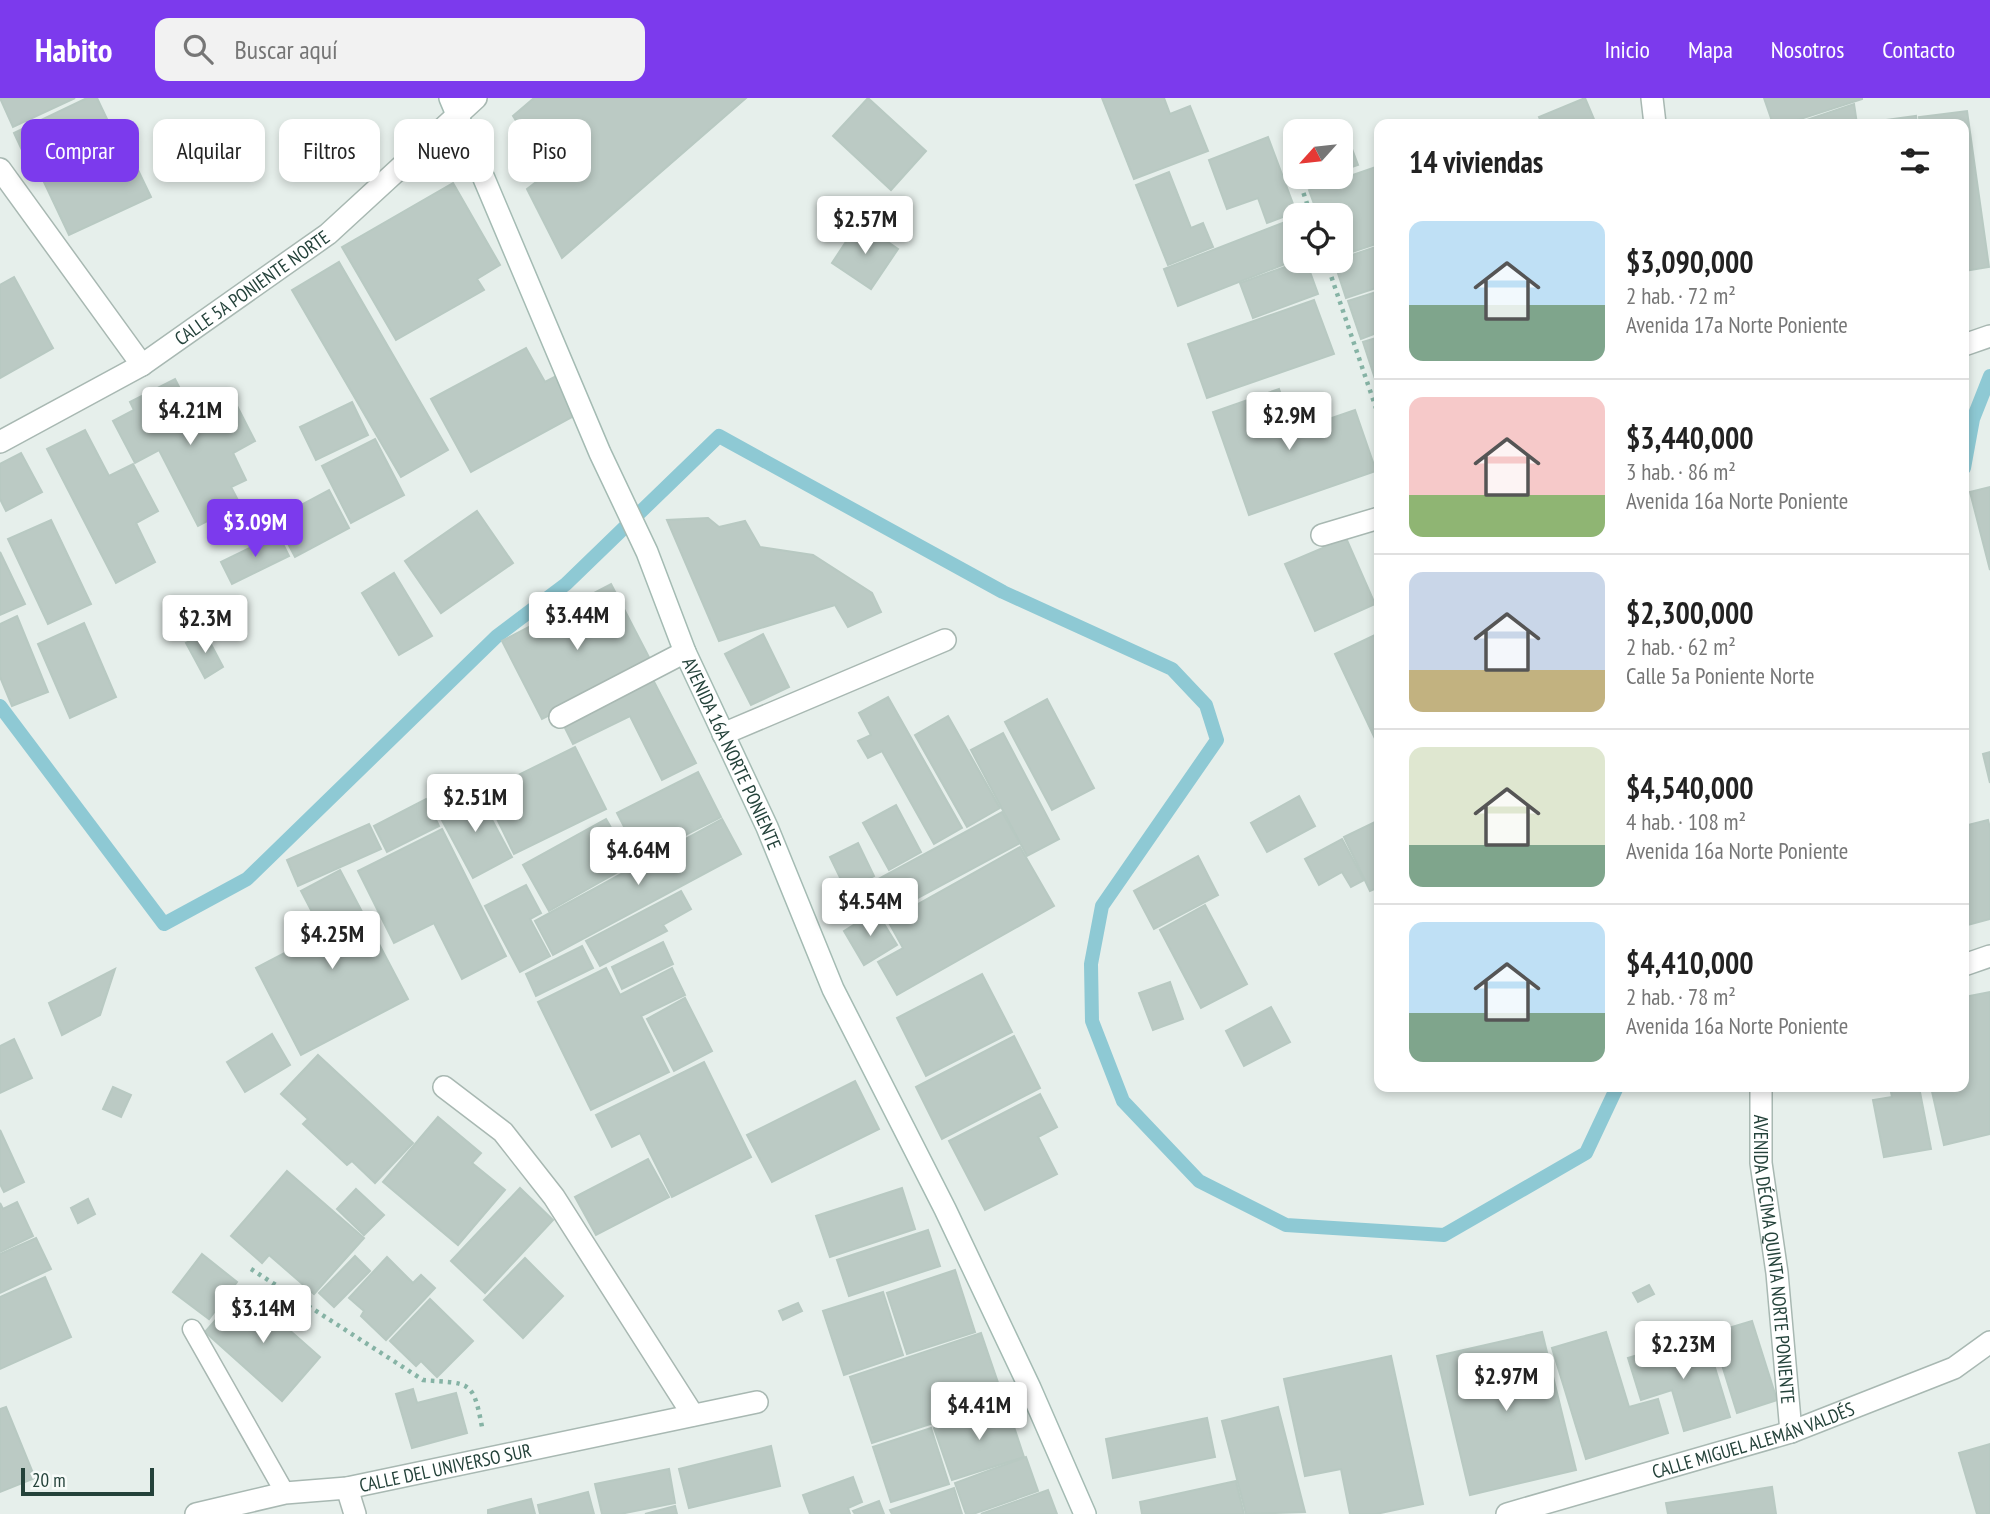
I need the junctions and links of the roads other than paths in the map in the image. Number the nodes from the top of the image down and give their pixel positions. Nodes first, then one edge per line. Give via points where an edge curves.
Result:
1 (476, 98) edge
2 (1652, 98) edge
3 (453, 107) edge
4 (1654, 119) edge
5 (0, 169) edge
6 (1990, 336) edge
7 (1969, 343) edge
8 (142, 366) junction
9 (0, 442) edge
10 (1374, 519) edge
11 (1322, 535) dead end
12 (945, 640) dead end
13 (685, 652) junction
14 (560, 717) dead end
15 (723, 734) junction
16 (1990, 956) edge
17 (1969, 963) edge
18 (444, 1087) dead end
19 (1761, 1092) edge
20 (192, 1329) dead end
21 (1990, 1342) edge
22 (757, 1402) dead end
23 (693, 1415) junction
24 (1791, 1432) junction
25 (347, 1488) junction
26 (285, 1493) junction
27 (196, 1514) edge
28 (355, 1514) edge
29 (1085, 1514) edge
30 (1507, 1514) edge

1 - 3 street, CALLE 5A PONIENTE NORTE
2 - 4 street
3 - 8 street, CALLE 5A PONIENTE NORTE via 328,234
3 - 13 street, AVENIDA 16A NORTE PONIENTE
5 - 8 street
6 - 7 street
8 - 9 street, CALLE 5A PONIENTE NORTE
10 - 11 street
12 - 15 street
13 - 14 street
13 - 15 street, AVENIDA 16A NORTE PONIENTE
15 - 29 street, AVENIDA 16A NORTE PONIENTE via 767,827 832,989 945,1209
16 - 17 street
18 - 23 street via 503,1132 554,1197
19 - 24 street, AVENIDA DÉCIMA QUINTA NORTE PONIENTE via 1761,1163 1777,1273
20 - 26 lane
21 - 24 street, CALLE MIGUEL ALEMÁN VALDÉS via 1954,1368
22 - 23 street, CALLE DEL UNIVERSO SUR
23 - 25 street, CALLE DEL UNIVERSO SUR
24 - 30 street, CALLE MIGUEL ALEMÁN VALDÉS
25 - 26 street, CALLE DEL UNIVERSO SUR
25 - 28 street
26 - 27 street, CALLE DEL UNIVERSO SUR

